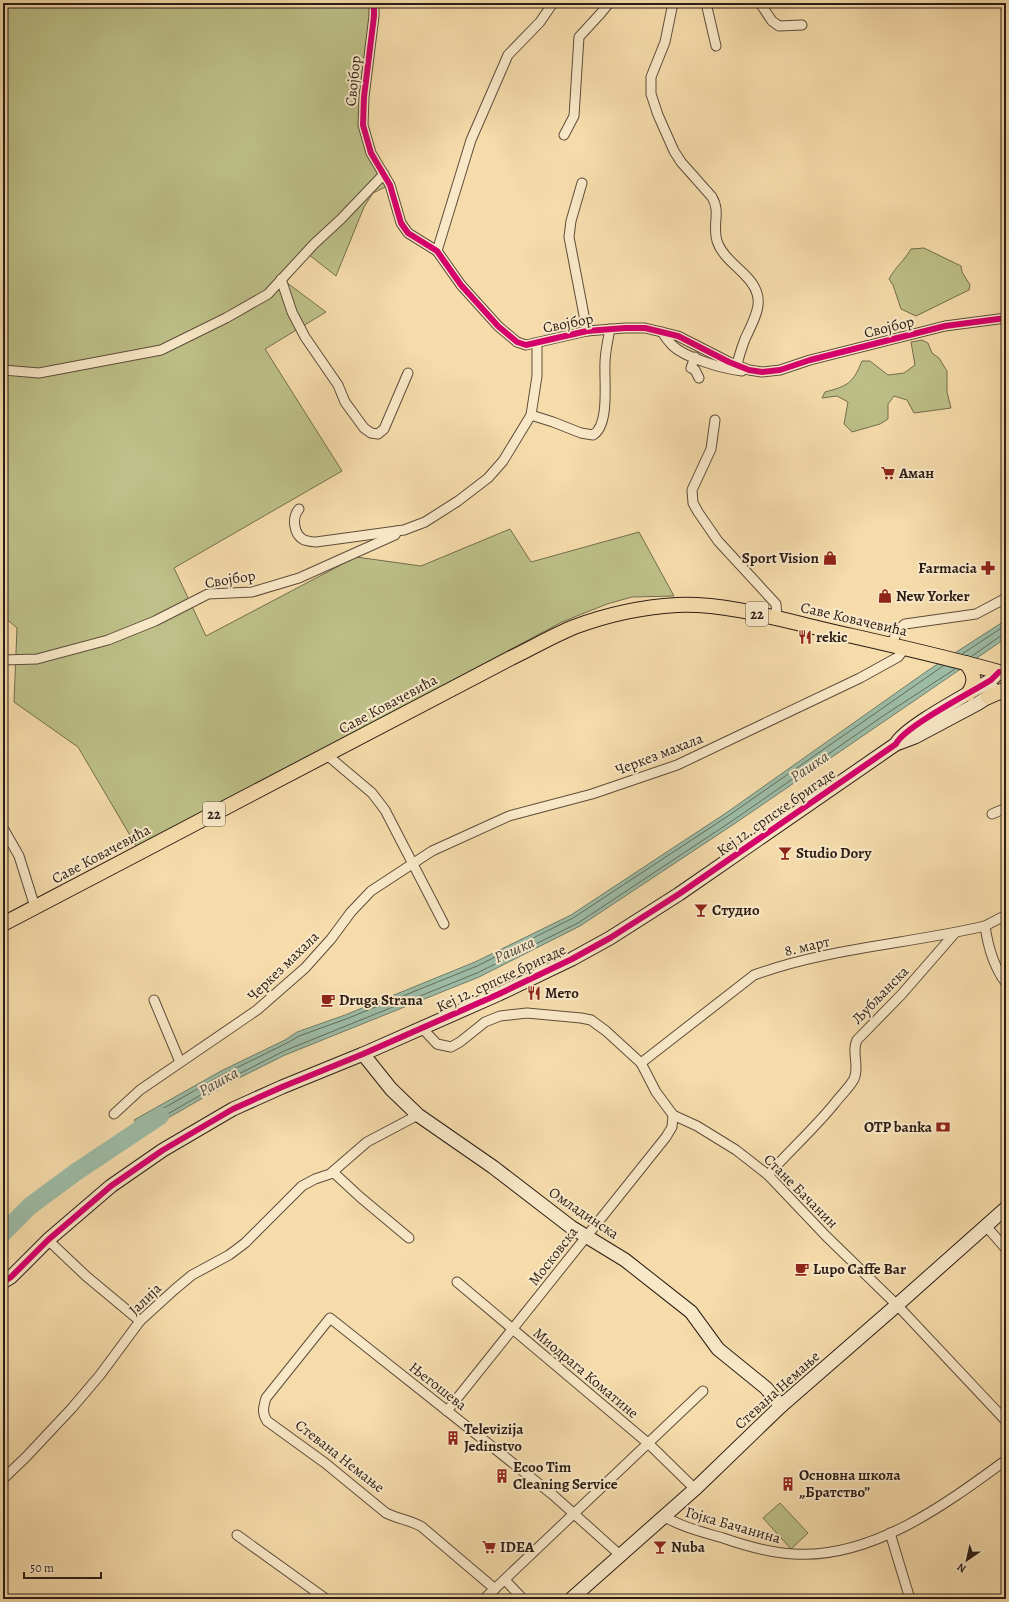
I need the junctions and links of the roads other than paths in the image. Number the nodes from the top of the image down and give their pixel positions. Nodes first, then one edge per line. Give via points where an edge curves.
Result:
1 (374, 3) edge
2 (553, 3) edge
3 (608, 3) edge
4 (673, 3) edge
5 (706, 3) edge
6 (760, 3) edge
7 (802, 25) dead end
8 (716, 46) dead end
9 (564, 135) dead end
10 (384, 174) junction
11 (582, 183) dead end
12 (437, 251) junction
13 (281, 279) junction
14 (1006, 318) edge
15 (610, 329) junction
16 (587, 331) junction
17 (662, 332) junction
18 (537, 343) junction
19 (695, 357) junction
20 (736, 365) junction
21 (3, 370) edge
22 (749, 370) junction
23 (408, 373) dead end
24 (699, 378) dead end
25 (531, 415) junction
26 (715, 420) dead end
27 (299, 509) dead end
28 (397, 531) junction
29 (1006, 598) edge
30 (777, 618) junction
31 (890, 645) junction
32 (906, 648) junction
33 (3, 660) edge
34 (966, 663) junction
35 (1002, 673) edge
36 (971, 688) junction
37 (1006, 689) edge
38 (988, 697) junction
39 (896, 744) junction
40 (327, 755) junction
41 (1006, 808) edge
42 (992, 814) dead end
43 (3, 828) edge
44 (413, 864) junction
45 (35, 907) junction
46 (1006, 915) edge
47 (3, 924) edge
48 (444, 924) dead end
49 (985, 926) junction
50 (955, 933) junction
51 (1006, 983) edge
52 (154, 1000) dead end
53 (559, 1015) joint
54 (422, 1028) junction
55 (363, 1054) junction
56 (180, 1062) junction
57 (641, 1063) junction
58 (114, 1114) dead end
59 (418, 1115) junction
60 (674, 1115) junction
61 (333, 1172) junction
62 (768, 1175) junction
63 (1006, 1208) edge
64 (986, 1226) junction
65 (586, 1236) junction
66 (409, 1238) dead end
67 (48, 1240) junction
68 (1006, 1248) edge
69 (3, 1282) edge
70 (457, 1282) dead end
71 (897, 1305) junction
72 (330, 1318) joint
73 (140, 1321) junction
74 (513, 1329) junction
75 (703, 1391) dead end
76 (781, 1406) junction
77 (448, 1411) junction
78 (1006, 1421) edge
79 (649, 1444) junction
80 (1006, 1460) edge
81 (3, 1479) edge
82 (695, 1489) junction
83 (573, 1513) junction
84 (663, 1516) junction
85 (890, 1533) junction
86 (237, 1535) dead end
87 (620, 1555) junction
88 (505, 1580) junction
89 (495, 1589) junction
90 (908, 1595) edge
91 (326, 1599) edge
92 (484, 1599) edge
93 (522, 1599) edge
94 (571, 1599) edge

1 - 10 street, Својбор via 363,125 371,153
2 - 12 street via 540,22 508,56 471,140
3 - 9 street via 579,37 574,116
4 - 20 street via 665,42 651,77 651,94 674,151 716,203 715,232 720,248 752,281 758,294 759,309
5 - 8 street
6 - 7 street via 772,21 779,26
10 - 12 street, Својбор via 401,223 408,232
10 - 13 street
11 - 16 street, Својбор via 569,237
12 - 18 street, Својбор via 461,285 509,336 521,344
13 - 21 street via 268,294 161,350 39,373
13 - 23 street via 292,312 305,337 338,385 345,402 371,434 378,434 384,429
14 - 22 street, Својбор via 945,326 771,372
15 - 16 street, Својбор
15 - 17 street, Својбор via 635,327
15 - 25 street, Својбор via 605,363 606,392 603,418 598,432 593,435 580,433
16 - 18 street, Својбор
17 - 19 street, Својбор via 674,347
17 - 20 street, Својбор via 678,336
18 - 25 street, Својбор via 537,376
19 - 22 street, Својбор via 733,370
19 - 24 street via 691,368
20 - 22 street, Својбор
25 - 28 street, Својбор via 503,461 480,485 425,522
26 - 30 street, Саве Ковачевића via 711,449 692,490 693,503 718,541 776,604
27 - 28 street, Својбор via 294,521 299,536 304,540 337,541
28 - 33 street, Својбор via 395,535 299,578 252,592 208,594 155,621 108,640 37,659
29 - 31 street via 976,614 905,624 898,630
30 - 31 main road, Саве Ковачевића / 22
30 - 40 main road, Саве Ковачевића / 22 via 724,608 677,605 623,613 589,622 553,637
31 - 32 main road, Саве Ковачевића / 22
32 - 34 main road, Саве Ковачевића / 22
32 - 44 street, Черкез махала via 898,657 860,678 677,765 592,794 509,816 432,851
34 - 35 main road, 22
34 - 36 main road via 973,674
35 - 36 street, Кеј 12. српске бригаде
35 - 38 street
36 - 39 street, Кеј 12. српске бригаде via 899,738
37 - 38 main road
38 - 39 street, Кеј 12. српске бригаде via 915,737
39 - 54 street, Кеј 12. српске бригаде via 726,862 610,938 572,960
40 - 44 street via 372,793 381,804
40 - 45 main road, Саве Ковачевића / 22
41 - 42 street
43 - 45 street via 19,856
44 - 48 street
44 - 56 street, Черкез махала via 372,891 351,912 305,968 257,1010
45 - 47 main road, Саве Ковачевића / 22
46 - 49 street, 8. март
49 - 50 street, 8. март
49 - 51 street via 993,960
50 - 57 street, 8. март via 818,956 754,975
50 - 62 street, Љубљанска via 901,995 857,1040 854,1048 856,1073 848,1087 813,1130 793,1147
52 - 56 street
53 - 54 street, Кеј 12. српске бригаде via 519,1013 492,1018 451,1047 437,1044
53 - 57 street, Стане Бачанин via 591,1020
54 - 55 street, Кеј 12. српске бригаде
55 - 59 street, Омладинска via 391,1089
55 - 67 street, Кеј 12. српске бригаде via 233,1109 169,1146 111,1186
56 - 58 street, Черкез махала via 140,1090
57 - 60 street, Стане Бачанин via 656,1092
59 - 61 street, Јалија via 367,1142
59 - 65 street, Омладинска
60 - 62 street, Стане Бачанин via 729,1146
60 - 65 street, Московска via 669,1132
61 - 66 street
61 - 73 street, Јалија via 302,1186 245,1243 186,1280
62 - 71 street, Стане Бачанин
63 - 64 street, Стевана Немање
64 - 68 street
64 - 71 street, Стевана Немање
65 - 74 street, Московска
65 - 76 street, Омладинска via 625,1260 692,1312 718,1349 766,1388
67 - 69 street, Кеј 12. српске бригаде
67 - 73 street
70 - 74 street, Миодрага Коматине
71 - 76 street, Стевана Немање
71 - 78 street, Стане Бачанин
72 - 77 street, Његошева
72 - 89 street, Стевана Немање via 266,1398 262,1408 263,1415 267,1421 325,1463 386,1513 422,1527
73 - 81 street, Јалија via 72,1408
74 - 77 street, Московска
74 - 79 street, Миодрага Коматине
75 - 79 street
76 - 82 street, Стевана Немање
77 - 83 street, Његошева via 553,1494
79 - 82 street, Миодрага Коматине
79 - 83 street
80 - 85 street, Гојка Бачанина via 940,1507
82 - 84 street, Стевана Немање
83 - 87 street, Његошева
83 - 88 street
84 - 85 street, Гојка Бачанина via 679,1524 744,1545 771,1552 793,1554 835,1551
84 - 87 street, Стевана Немање
85 - 90 street
86 - 91 street
87 - 94 street, Стевана Немање
88 - 89 street
88 - 93 street
89 - 92 street

